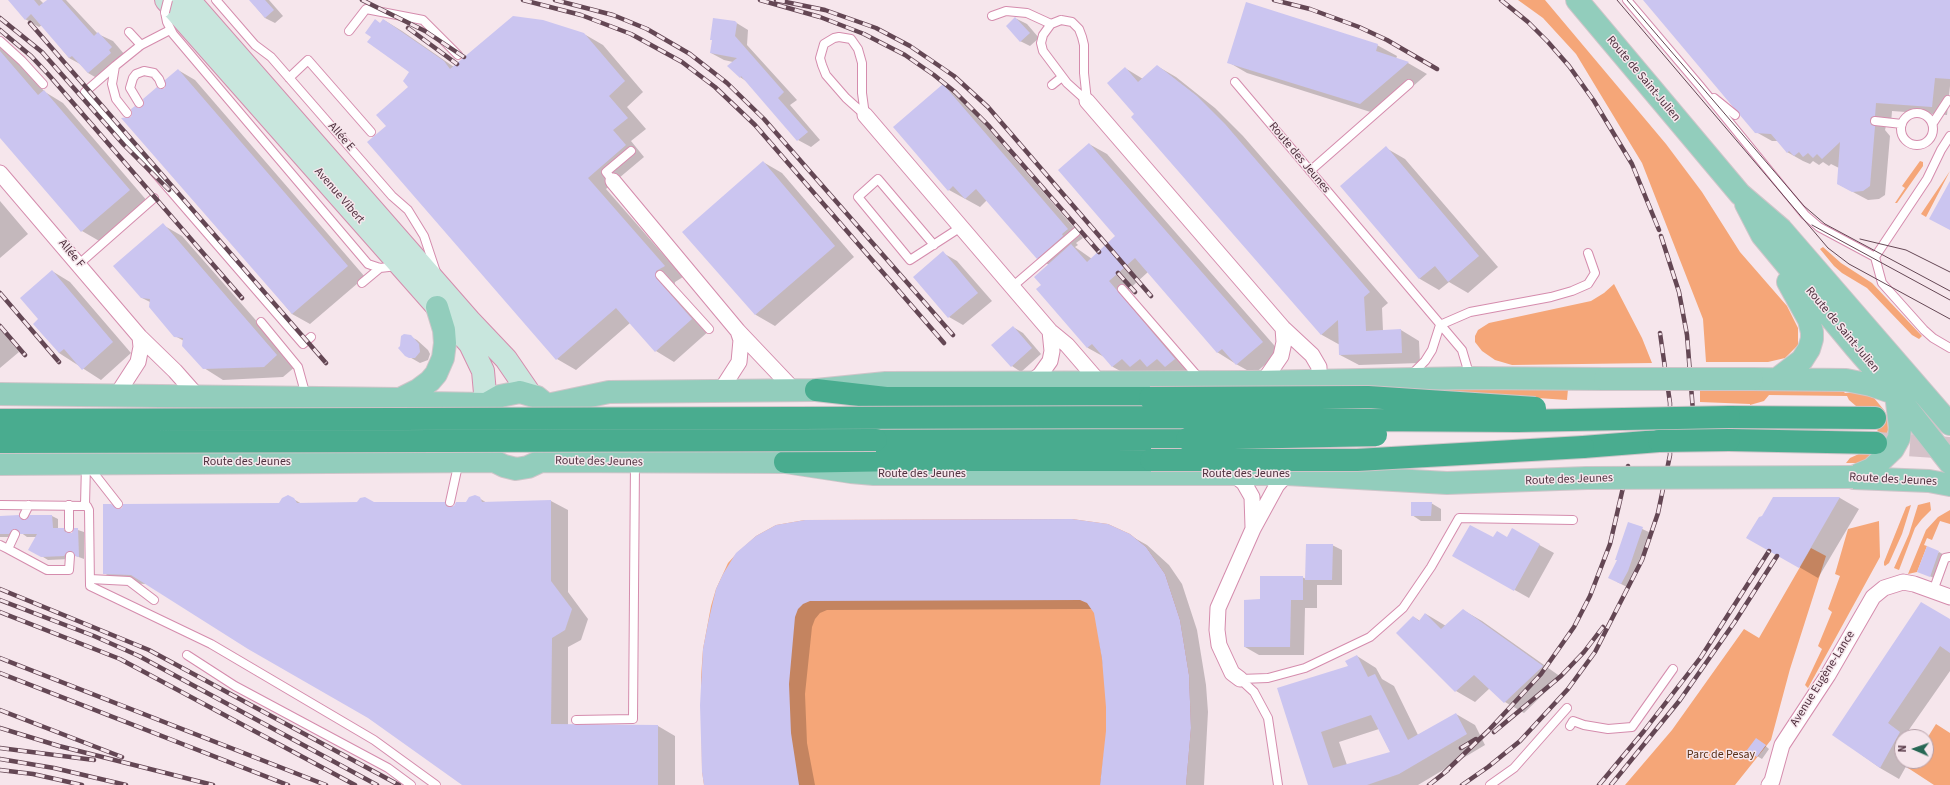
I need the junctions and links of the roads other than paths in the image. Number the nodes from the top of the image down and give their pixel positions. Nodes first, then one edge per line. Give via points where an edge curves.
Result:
1 (189, 0) edge
2 (216, 0) edge
3 (1576, 0) edge
4 (1628, 0) edge
5 (167, 4) edge
6 (992, 16) dead end
7 (1051, 24) junction
8 (170, 30) junction
9 (349, 31) dead end
10 (129, 32) dead end
11 (0, 41) edge
12 (141, 45) junction
13 (458, 55) dead end
14 (115, 66) junction
15 (1062, 77) junction
16 (289, 78) junction
17 (1235, 82) dead end
18 (43, 84) dead end
19 (161, 84) dead end
20 (1409, 84) dead end
21 (1052, 85) dead end
22 (1700, 86) junction
23 (1948, 100) dead end
24 (1087, 101) junction
25 (139, 103) dead end
26 (128, 113) dead end
27 (865, 114) junction
28 (1735, 115) dead end
29 (1875, 121) dead end
30 (1933, 123) junction
31 (1902, 124) junction
32 (371, 132) dead end
33 (1950, 136) edge
34 (1928, 142) junction
35 (1941, 150) junction
36 (630, 151) dead end
37 (1310, 171) junction
38 (0, 173) edge
39 (613, 181) joint
40 (1740, 194) junction
41 (154, 198) dead end
42 (961, 227) junction
43 (1076, 232) dead end
44 (1762, 235) junction
45 (934, 245) junction
46 (1588, 253) dead end
47 (1875, 257) junction
48 (79, 264) junction
49 (390, 267) junction
50 (660, 275) dead end
51 (362, 283) dead end
52 (1012, 287) junction
53 (1122, 289) dead end
54 (440, 298) junction
55 (261, 322) dead end
56 (1440, 325) junction
57 (1283, 328) junction
58 (709, 329) dead end
59 (738, 331) junction
60 (1050, 331) junction
61 (140, 337) junction
62 (310, 338) dead end
63 (1950, 348) edge
64 (1893, 358) junction
65 (1470, 378) junction
66 (1408, 379) junction
67 (1777, 379) junction
68 (1319, 380) junction
69 (1031, 382) junction
70 (1099, 382) junction
71 (1202, 382) junction
72 (1263, 382) junction
73 (721, 390) junction
74 (794, 390) junction
75 (816, 390) junction
76 (0, 394) edge
77 (1896, 394) junction
78 (107, 396) junction
79 (198, 397) junction
80 (307, 398) junction
81 (400, 399) junction
82 (539, 400) junction
83 (486, 404) junction
84 (1943, 416) edge
85 (1630, 418) junction
86 (1875, 418) dead end
87 (0, 420) edge
88 (1659, 441) junction
89 (0, 442) edge
90 (1876, 443) tunnel mouth
91 (459, 461) junction
92 (494, 461) junction
93 (541, 461) junction
94 (785, 462) junction
95 (86, 463) junction
96 (635, 463) junction
97 (1950, 463) edge
98 (0, 464) edge
99 (1233, 474) junction
100 (1287, 474) junction
101 (1320, 475) junction
102 (1853, 477) junction
103 (1950, 485) edge
104 (450, 502) dead end
105 (118, 504) dead end
106 (0, 505) edge
107 (29, 505) junction
108 (69, 505) junction
109 (85, 505) junction
110 (24, 515) dead end
111 (1573, 520) dead end
112 (69, 528) dead end
113 (1253, 529) junction
114 (15, 534) dead end
115 (0, 545) edge
116 (8, 548) junction
117 (70, 556) dead end
118 (1950, 557) edge
119 (90, 578) junction
120 (1933, 591) junction
121 (1950, 597) edge
122 (154, 600) dead end
123 (187, 655) dead end
124 (1673, 669) dead end
125 (1240, 679) junction
126 (1567, 708) dead end
127 (576, 720) dead end
128 (1570, 726) dead end
129 (1772, 784) edge
130 (411, 785) edge
131 (436, 785) edge
132 (1278, 785) edge
133 (1490, 785) edge

1 - 54 main road, Avenue Vibert
2 - 16 lane, Allée E via 255,45 271,57
3 - 40 main road, Route de Saint-Julien
4 - 22 lane
5 - 8 lane
5 - 49 main road, Avenue Vibert
6 - 7 lane via 1006,11 1027,13
7 - 15 lane via 1041,43 1043,51
7 - 24 lane via 1061,20 1072,22 1079,29 1084,45
8 - 12 lane
8 - 49 lane via 368,264
9 - 13 lane via 366,9 423,20
10 - 12 lane
11 - 18 lane
12 - 14 lane
14 - 26 lane via 112,84 116,99
14 - 62 lane via 85,92 303,344
15 - 21 lane
15 - 24 lane
16 - 32 lane via 308,60
16 - 54 lane, Allée E via 392,196 408,210 424,236
17 - 37 lane, Route des Jeunes
19 - 25 lane via 154,73 144,71 136,74 130,88
20 - 37 lane
22 - 28 lane
22 - 47 lane via 1804,215 1819,227
23 - 30 lane
24 - 57 street
27 - 27 lane via 821,76 820,58 824,44 839,36 851,40 858,49 862,63
27 - 42 street
29 - 31 lane
30 - 31 lane via 1926,115 1914,113 1905,118
30 - 34 lane via 1934,128
31 - 34 lane via 1901,133 1908,142 1916,146
33 - 35 lane
34 - 35 lane
35 - 47 lane via 1927,179
36 - 39 lane via 606,172
37 - 56 lane, Route des Jeunes
38 - 48 street, Allée F
39 - 59 street
40 - 44 main road, Route de Saint-Julien
40 - 64 main road, Route de Saint-Julien via 1781,229
41 - 48 lane
42 - 45 lane
42 - 52 street
43 - 52 lane
44 - 67 main road via 1809,320 1812,332 1810,345 1802,360
44 - 77 main road, Route de Saint-Julien
45 - 45 lane via 910,260 858,197 878,179
46 - 56 lane via 1595,273 1588,284 1551,298 1470,312
47 - 63 lane via 1882,283 1924,330
48 - 61 street, Allée F
49 - 51 lane
49 - 54 main road, Avenue Vibert
50 - 58 lane
52 - 60 street
53 - 71 lane
54 - 81 main road via 445,343 443,358 430,381
54 - 82 main road, Avenue Vibert via 506,359
54 - 83 main road, Avenue Vibert via 478,358 483,371
55 - 80 lane via 298,367
56 - 65 lane, Route des Jeunes via 1462,350
56 - 66 lane via 1432,350
57 - 68 street via 1312,355 1319,367
57 - 72 street via 1281,356
59 - 73 street via 741,340 739,362
59 - 74 street
60 - 69 street via 1050,361
60 - 70 street via 1067,345
61 - 78 street via 138,362
61 - 79 street
64 - 77 main road
64 - 84 main road, Route de Saint-Julien
65 - 66 main road
65 - 67 main road, bridge
66 - 68 main road
67 - 77 main road via 1846,380
68 - 72 main road
68 - 101 main road
69 - 70 main road
69 - 75 main road via 886,382
70 - 71 main road
71 - 72 main road
73 - 74 main road
73 - 82 main road via 609,392
74 - 75 main road
75 - 85 highway, bridge via 886,398 1368,397 1515,406
76 - 78 main road
77 - 84 main road
77 - 97 main road, Route de Saint-Julien
77 - 102 main road via 1900,427 1893,449 1872,470
78 - 79 main road
78 - 95 main road via 74,413 70,424 71,446
79 - 80 main road
80 - 81 main road
81 - 83 main road via 426,403
82 - 83 main road via 510,393
82 - 93 main road via 554,419 556,434 554,444
83 - 92 main road via 482,411 479,432 486,453
85 - 86 highway, bridge
85 - 87 highway, bridge via 1518,421 1192,417
88 - 89 highway, bridge via 1585,436 1347,435 1187,439
88 - 90 highway, bridge
88 - 94 highway, bridge via 1409,458
91 - 92 main road, Route des Jeunes
91 - 95 main road, Route des Jeunes
91 - 104 lane
92 - 93 main road via 516,469
93 - 96 main road, Route des Jeunes
94 - 96 main road, Route des Jeunes
94 - 99 main road, Route des Jeunes via 874,474
95 - 98 main road, Route des Jeunes
95 - 105 lane
95 - 109 lane
96 - 127 lane via 633,719
99 - 100 main road, Route des Jeunes
99 - 113 street via 1244,484 1252,497
100 - 101 main road, Route des Jeunes
100 - 113 street via 1277,485
101 - 102 main road, Route des Jeunes, bridge via 1447,482 1586,478
102 - 103 main road, Route des Jeunes via 1929,481
106 - 107 lane
107 - 108 lane
107 - 110 lane
108 - 109 lane
108 - 112 lane
109 - 119 lane via 89,510
111 - 125 lane via 1459,518 1404,608 1370,637 1305,668 1268,678
113 - 125 street via 1218,608 1217,618 1219,645 1232,673
114 - 116 lane
115 - 116 lane
116 - 117 lane via 47,570 69,570
118 - 120 lane via 1946,558
119 - 122 lane via 128,581
119 - 131 lane via 90,586 211,644 374,740
120 - 121 street
120 - 129 street, Avenue Eugène-Lance via 1908,583 1893,584 1873,597 1828,675 1782,746
123 - 130 lane via 235,686 388,768
124 - 128 lane via 1632,726 1608,729 1573,721
125 - 132 lane via 1254,692 1268,718
126 - 133 lane via 1514,768

